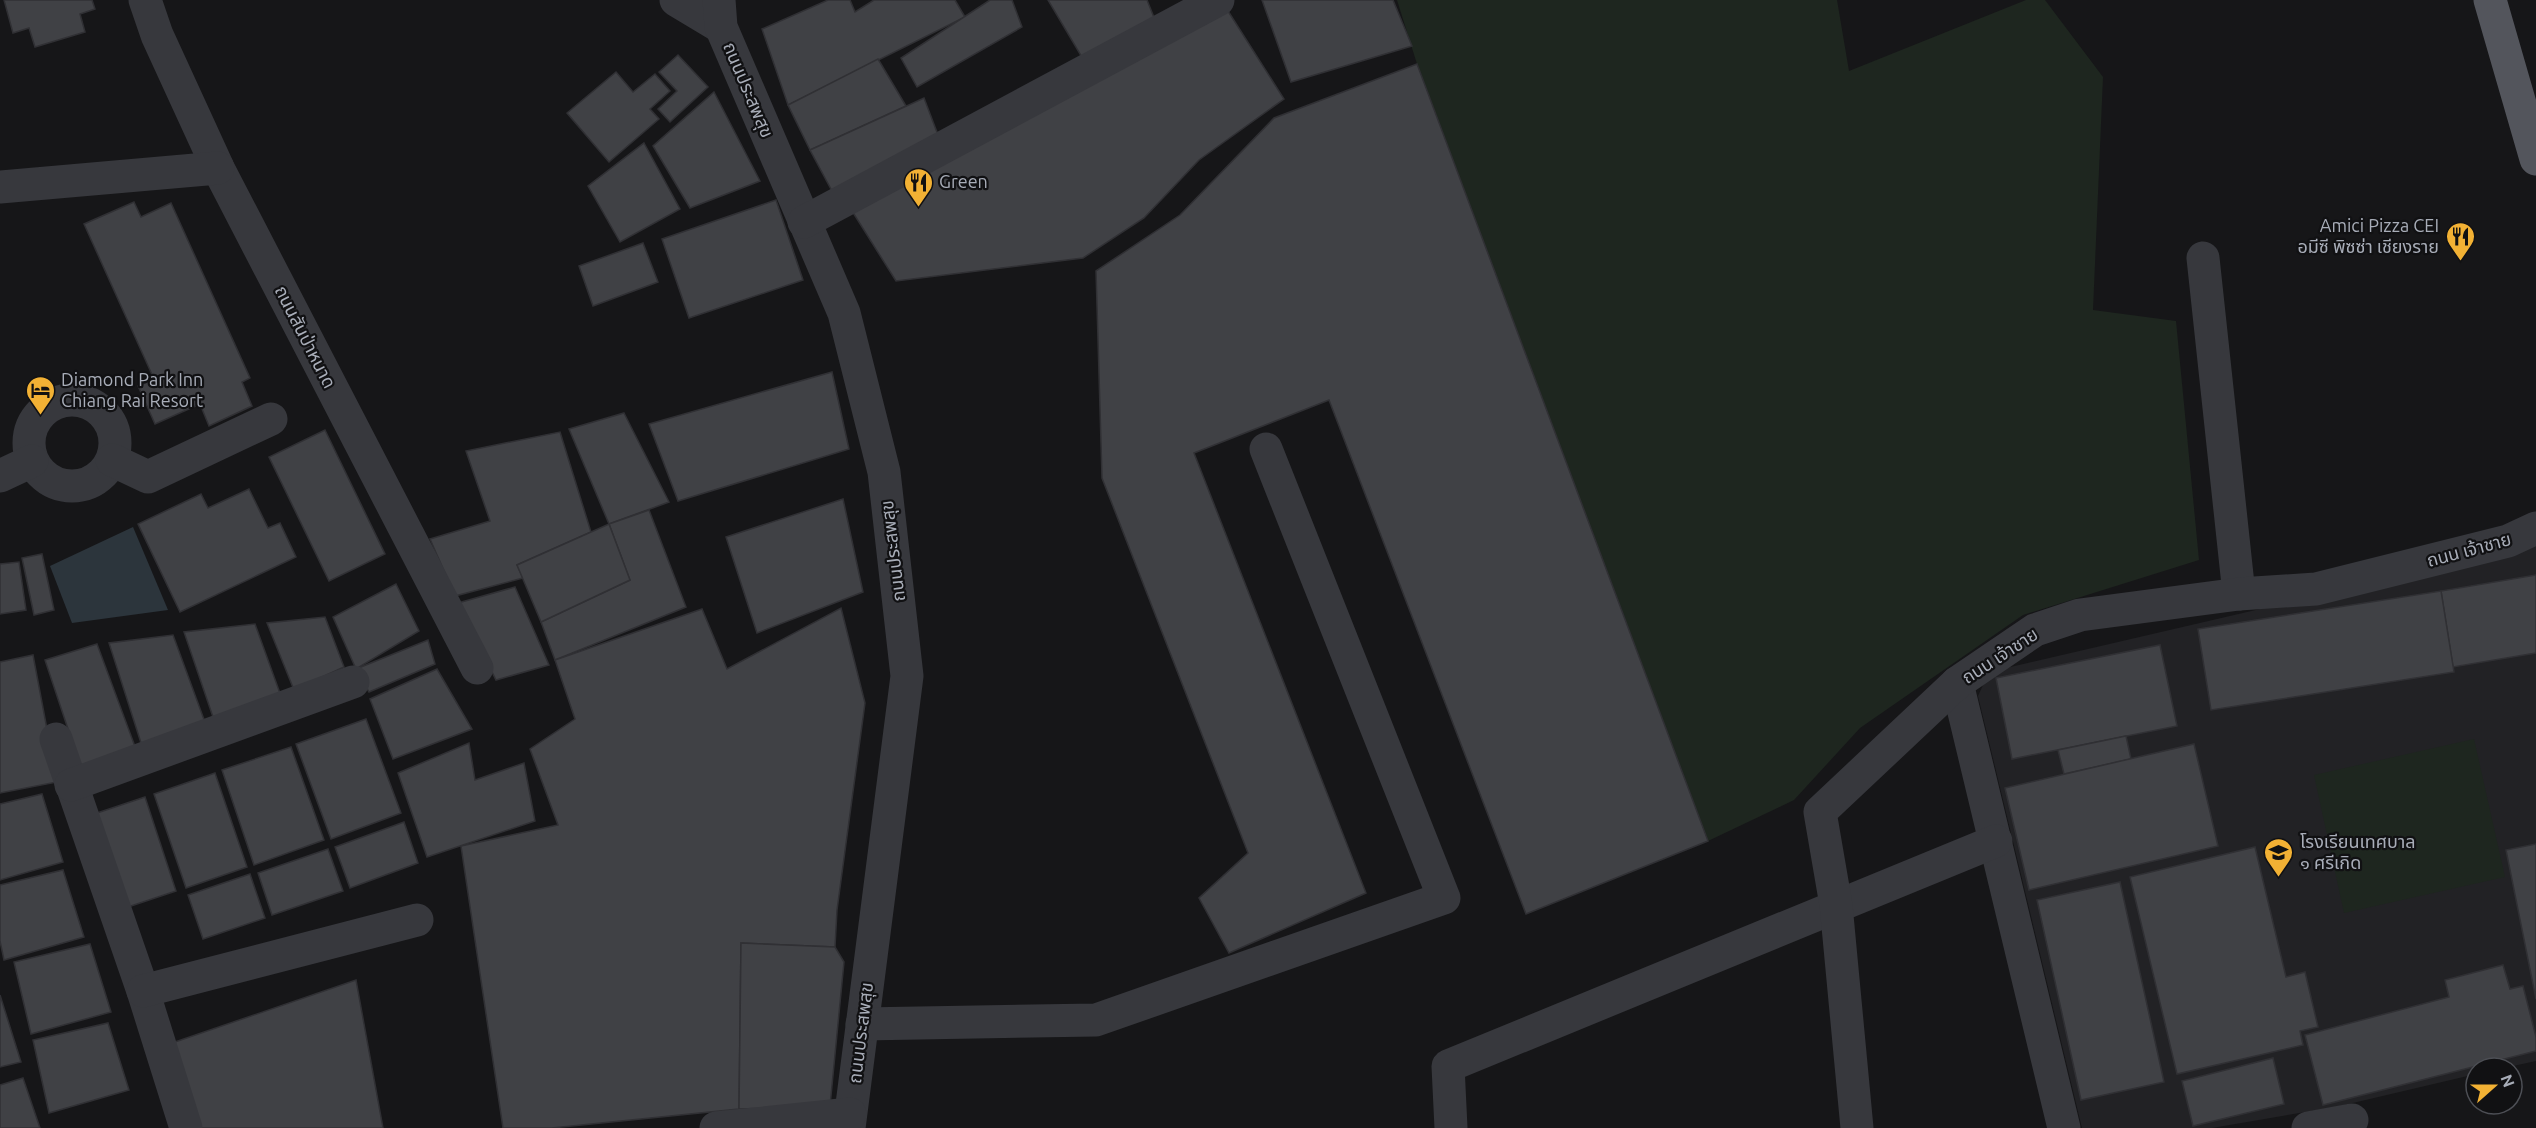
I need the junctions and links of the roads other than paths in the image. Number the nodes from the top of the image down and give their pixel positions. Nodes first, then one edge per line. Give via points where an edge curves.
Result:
1 (145, 0) edge
2 (676, 0) edge
3 (1218, 0) edge
4 (2490, 0) edge
5 (720, 13) edge
6 (2536, 159) edge
7 (218, 168) junction
8 (0, 187) edge
9 (804, 222) junction
10 (2203, 258) dead end
11 (271, 419) dead end
12 (1266, 449) dead end
13 (112, 460) junction
14 (32, 461) junction
15 (0, 476) edge
16 (2536, 528) edge
17 (2239, 594) junction
18 (477, 668) dead end
19 (353, 682) dead end
20 (1958, 684) junction
21 (56, 739) dead end
22 (71, 785) junction
23 (1996, 841) junction
24 (1836, 905) junction
25 (417, 920) dead end
26 (143, 991) junction
27 (862, 1024) junction
28 (2352, 1120) dead end
29 (850, 1121) edge
30 (186, 1128) edge
31 (716, 1128) edge
32 (1451, 1128) edge
33 (1857, 1128) edge
34 (2064, 1128) edge
35 (2308, 1128) edge

1 - 7 street, ถนนสันป่าหนาด
2 - 5 street
3 - 9 street
4 - 6 main road
5 - 9 street, ถนนประสพสุข
7 - 8 street
7 - 18 street, ถนนสันป่าหนาด
9 - 27 street, ถนนประสพสุข via 844,313 884,472 907,676
10 - 17 street
11 - 13 street via 148,477
12 - 27 street via 1444,898 1096,1020
13 - 14 street via 103,474 89,484 73,487 56,484 42,475
13 - 14 street via 116,443 103,412 72,400 55,403 41,413 30,435
14 - 15 street
16 - 17 street, ถนน เจ้าชาย via 2508,541 2316,589
17 - 20 street, ถนน เจ้าชาย via 2080,615 2035,630
19 - 22 street
20 - 23 street
20 - 24 street, ถนน เจ้าชาย via 1820,812
21 - 22 street
22 - 26 street
23 - 24 street
23 - 34 street
24 - 32 street via 1448,1066
24 - 33 street, ถนน เจ้าชาย
25 - 26 street
26 - 30 street
27 - 29 street, ถนนประสพสุข
28 - 35 street
29 - 31 street

